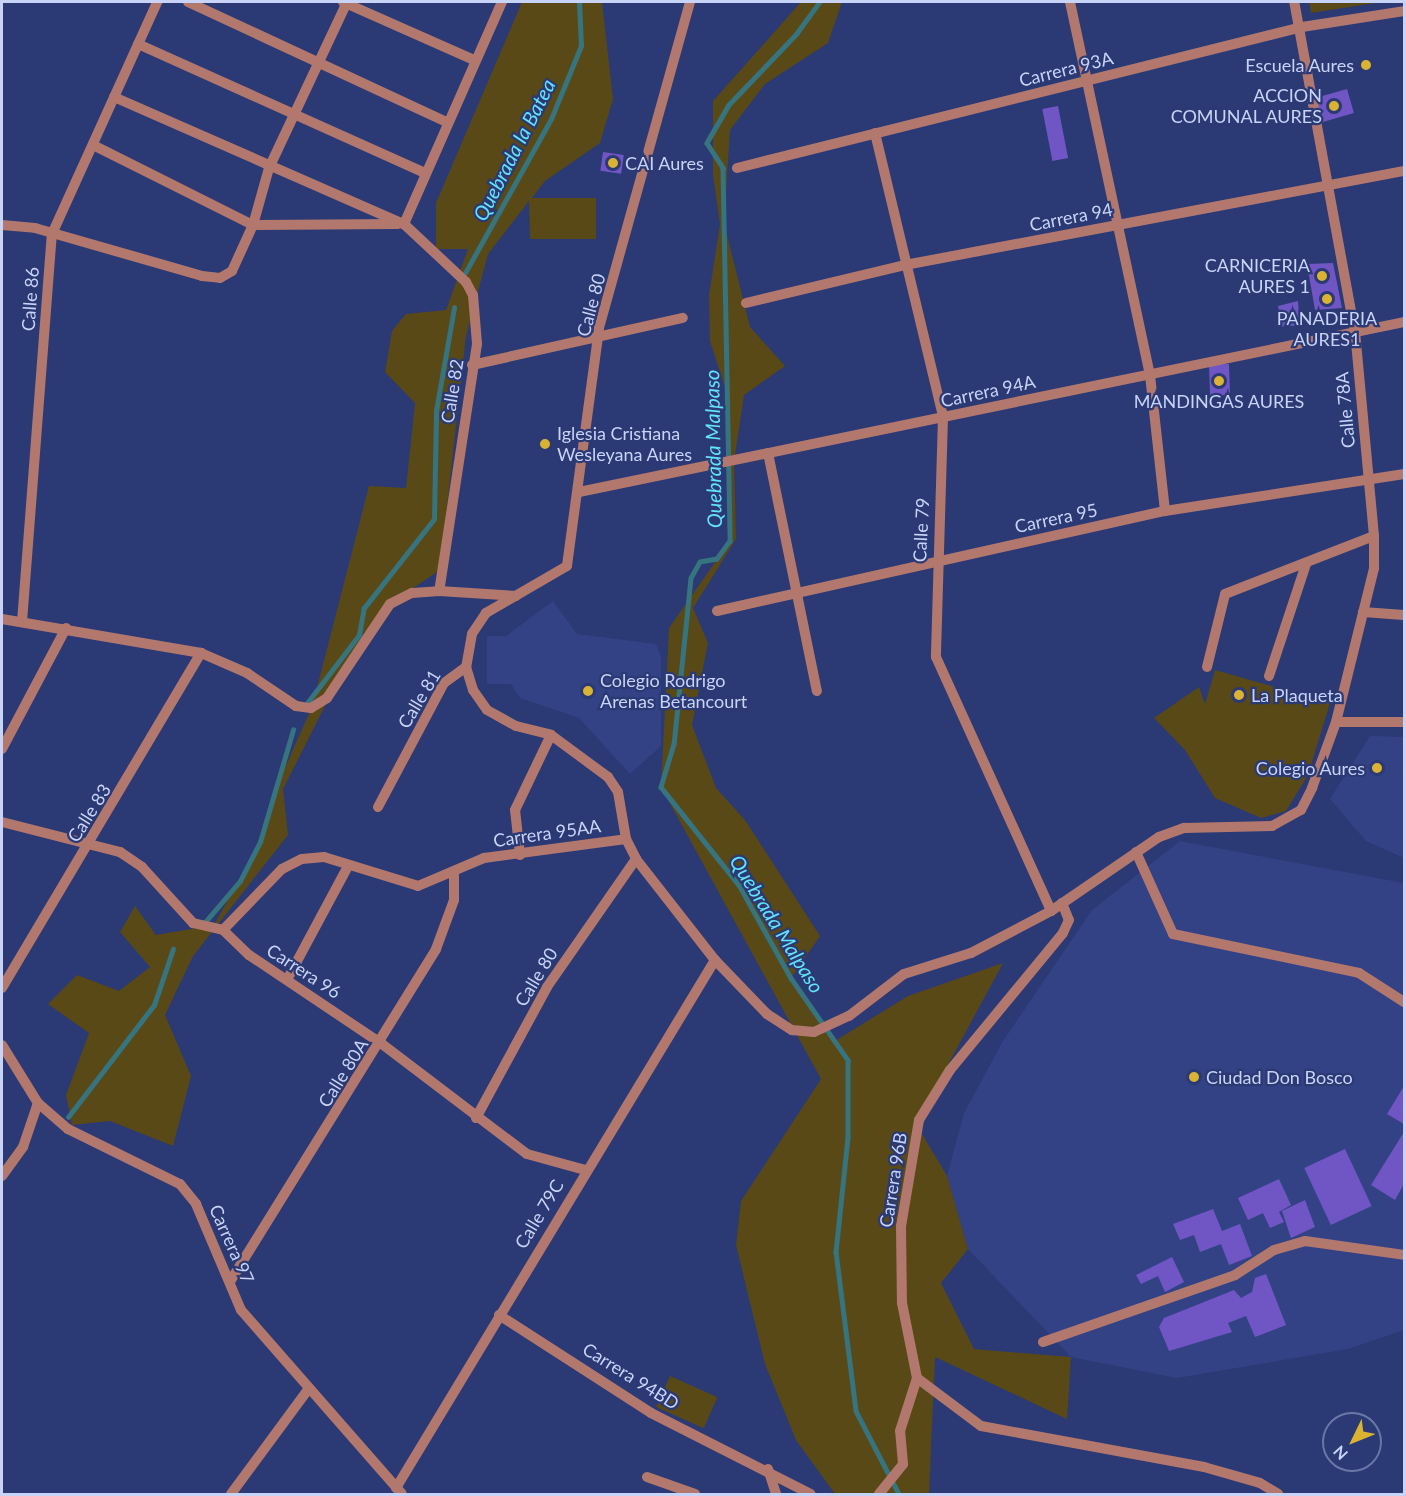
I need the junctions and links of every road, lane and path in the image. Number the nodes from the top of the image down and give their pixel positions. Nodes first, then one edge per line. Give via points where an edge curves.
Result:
1 (157, 2) edge
2 (188, 2) edge
3 (345, 2) edge
4 (690, 2) edge
5 (1070, 2) edge
6 (1294, 2) edge
7 (498, 3) edge
8 (1404, 11) edge
9 (1302, 27) junction
10 (138, 44) junction
11 (474, 60) junction
12 (320, 62) junction
13 (1084, 81) junction
14 (114, 97) junction
15 (294, 117) junction
16 (447, 122) junction
17 (875, 133) junction
18 (93, 145) junction
19 (268, 168) junction
20 (737, 168) dead end
21 (1404, 171) edge
22 (425, 173) junction
23 (1328, 182) junction
24 (404, 224) junction
25 (1119, 224) junction
26 (2, 225) edge
27 (253, 225) junction
28 (52, 234) junction
29 (905, 265) junction
30 (746, 303) dead end
31 (683, 318) dead end
32 (1404, 322) edge
33 (1355, 333) junction
34 (597, 338) junction
35 (472, 365) junction
36 (1150, 375) junction
37 (944, 417) junction
38 (768, 453) junction
39 (1404, 474) edge
40 (1368, 482) junction
41 (579, 492) junction
42 (1165, 511) junction
43 (1374, 537) junction
44 (936, 561) junction
45 (1306, 564) junction
46 (439, 591) junction
47 (795, 593) junction
48 (518, 596) junction
49 (717, 610) dead end
50 (1363, 612) junction
51 (1404, 615) edge
52 (2, 619) edge
53 (22, 622) junction
54 (66, 628) junction
55 (201, 653) junction
56 (466, 667) junction
57 (1208, 667) dead end
58 (1269, 676) dead end
59 (817, 691) dead end
60 (1336, 722) junction
61 (1404, 722) edge
62 (551, 735) junction
63 (2, 749) edge
64 (378, 807) dead end
65 (2, 822) edge
66 (626, 839) junction
67 (88, 845) junction
68 (1136, 852) junction
69 (520, 855) junction
70 (636, 859) junction
71 (348, 866) junction
72 (454, 873) junction
73 (1062, 903) junction
74 (1051, 911) junction
75 (224, 930) junction
76 (715, 960) junction
77 (288, 978) junction
78 (2, 988) edge
79 (1404, 1002) edge
80 (382, 1044) junction
81 (2, 1045) edge
82 (38, 1103) junction
83 (476, 1118) junction
84 (585, 1170) junction
85 (2, 1176) edge
86 (1404, 1255) edge
87 (231, 1280) junction
88 (499, 1315) junction
89 (1043, 1341) dead end
90 (916, 1378) junction
91 (307, 1390) junction
92 (768, 1469) junction
93 (647, 1477) dead end
94 (399, 1491) edge
95 (231, 1494) edge
96 (695, 1494) edge
97 (776, 1494) edge
98 (811, 1494) edge
99 (879, 1494) edge
100 (1278, 1494) edge

1 - 10 street, Calle 86
2 - 12 street
3 - 11 street
3 - 12 street
4 - 34 street, Calle 80
5 - 13 street
6 - 9 street, Calle 78A
7 - 11 street
8 - 9 street, Carrera 93A
9 - 13 street, Carrera 93A
9 - 23 street, Calle 78A
10 - 14 street, Calle 86
10 - 15 street
11 - 16 street
12 - 15 street
12 - 16 street
13 - 17 street, Carrera 93A
13 - 25 street
14 - 18 street, Calle 86
14 - 19 street, Calle 82
15 - 19 street
15 - 22 street
16 - 22 street
17 - 20 street, Carrera 93A
17 - 29 street, Calle 79
18 - 27 street
18 - 28 street, Calle 86
19 - 24 street, Calle 82
19 - 27 street
21 - 23 street, Carrera 94
22 - 24 street
23 - 25 street, Carrera 94
23 - 33 street, Calle 78A
24 - 27 street
24 - 35 street, Calle 82 via 428,242 473,295 477,325
25 - 29 street, Carrera 94
25 - 36 street
26 - 28 street
27 - 28 street via 231,271 220,278
28 - 53 street, Calle 86
29 - 30 street, Carrera 94
29 - 37 street, Calle 79
31 - 34 street
32 - 33 street, Carrera 94A
33 - 36 street, Carrera 94A
33 - 40 street, Calle 78A
34 - 35 street
34 - 41 street, Calle 80
35 - 46 street, Calle 82
36 - 37 street, Carrera 94A
36 - 42 street
37 - 38 street, Carrera 94A
37 - 44 street, Calle 79
38 - 41 street, Carrera 94A
38 - 47 street
39 - 40 street, Carrera 95
40 - 42 street, Carrera 95
40 - 43 street, Calle 78A
41 - 48 street, Calle 80 via 567,566
42 - 44 street, Carrera 95
43 - 45 street
43 - 50 street, Calle 78A
44 - 47 street, Carrera 95
44 - 74 street, Calle 79 via 936,657 942,681
45 - 57 street via 1225,594
45 - 58 street
46 - 48 street
46 - 55 street via 412,594 390,604 327,698 311,708 296,706 247,673
47 - 49 street, Carrera 95
47 - 59 street
48 - 56 street, Calle 81 via 486,613 472,634
50 - 51 street
50 - 60 street, Calle 78A
52 - 53 street
53 - 54 street
54 - 55 street
54 - 63 street
55 - 67 street, Calle 83
56 - 62 street via 473,690 487,710 516,726
56 - 64 street, Calle 81 via 444,683
60 - 61 street
60 - 68 street, Calle 78A via 1301,810 1272,826 1184,828
62 - 66 street via 608,777 618,792
62 - 69 street via 515,810
65 - 67 street
66 - 69 street, Carrera 95AA
66 - 70 street
67 - 75 street via 120,852 142,867 193,923
67 - 78 street, Calle 83
68 - 73 street
68 - 79 street via 1173,934 1359,973
69 - 72 street, Carrera 95AA via 484,858
70 - 76 street
70 - 83 street, Calle 80 via 547,987
71 - 72 street, Carrera 95AA via 405,886
71 - 75 street, Carrera 95AA via 324,857 302,859 282,869
71 - 77 street
72 - 80 street, Calle 80A via 454,900 436,950
73 - 74 street
73 - 90 street, Carrera 96B via 1069,920 1063,933 950,1070 920,1120 901,1226 902,1303
74 - 76 street via 971,953 904,974 833,1024 813,1032 792,1030 767,1014
75 - 77 street, Carrera 96 via 249,955
76 - 84 street, Calle 79C
77 - 80 street, Carrera 96
80 - 83 street, Carrera 96
80 - 87 street, Calle 80A
81 - 82 street, Carrera 97
82 - 85 street via 23,1147
82 - 87 street, Carrera 97 via 68,1129 180,1184 196,1204
83 - 84 street, Carrera 96 via 527,1154
84 - 88 street, Calle 79C
86 - 89 street via 1305,1241 1274,1250 1235,1275
87 - 91 street, Carrera 97 via 241,1310
88 - 92 street, Carrera 94BD via 651,1413
88 - 94 street, Calle 79C
90 - 99 street via 900,1431 903,1464
90 - 100 street via 981,1426 1204,1467 1260,1483
91 - 94 street, Carrera 97
91 - 95 street
92 - 97 street
92 - 98 street, Carrera 94BD
93 - 96 street

